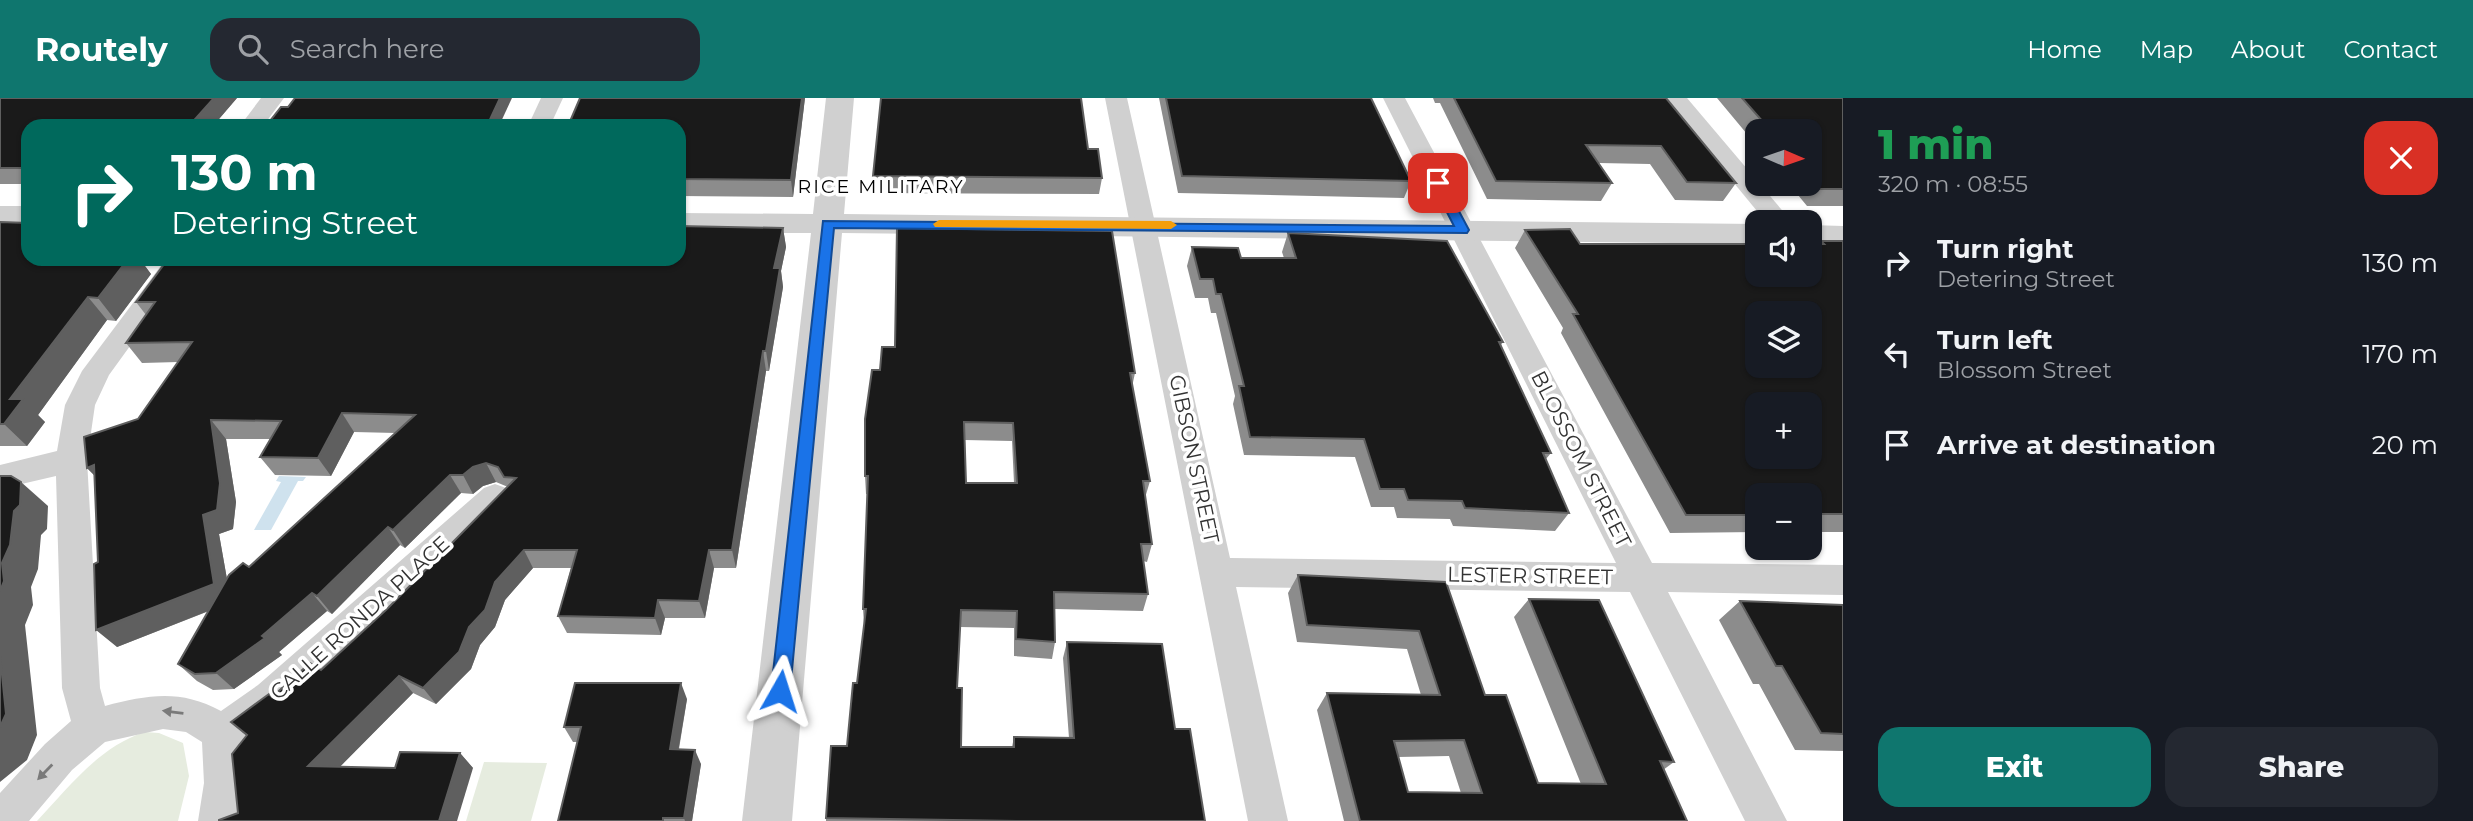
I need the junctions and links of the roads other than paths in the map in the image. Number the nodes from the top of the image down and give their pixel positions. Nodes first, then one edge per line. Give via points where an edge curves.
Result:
1 (273, 98) edge
2 (552, 98) edge
3 (840, 98) edge
4 (1116, 98) edge
5 (1395, 98) edge
6 (1675, 98) edge
7 (256, 119) edge
8 (542, 119) edge
9 (1769, 210) edge
10 (0, 215) edge
11 (21, 215) edge
12 (686, 223) edge
13 (828, 223) junction
14 (1144, 225) junction
15 (1462, 230) junction
16 (1745, 234) edge
17 (1822, 235) edge
18 (1843, 236) edge
19 (175, 266) edge
20 (71, 460) junction
21 (0, 477) edge
22 (495, 498) edge
23 (1217, 572) junction
24 (1643, 577) junction
25 (1843, 580) edge
26 (93, 729) junction
27 (220, 733) junction
28 (2, 821) edge
29 (218, 821) edge
30 (766, 821) edge
31 (1268, 821) edge
32 (1767, 821) edge

1 - 7 street
2 - 8 street
3 - 13 street
4 - 14 street, GIBSON STREET
5 - 15 street, BLOSSOM STREET
6 - 9 street
10 - 11 street
12 - 13 street
13 - 14 street
13 - 30 street
14 - 15 street
14 - 23 street, GIBSON STREET
15 - 16 street
15 - 24 street, BLOSSOM STREET
17 - 18 street
19 - 20 street via 86,388
20 - 21 street
20 - 26 street via 81,688
22 - 27 street, CALLE RONDA PLACE via 271,697
23 - 24 street, LESTER STREET
23 - 31 street, GIBSON STREET
24 - 25 street, LESTER STREET
24 - 32 street, BLOSSOM STREET
27 -> 26 street via 210,724 166,709
26 -> 28 street via 45,772
27 - 29 street via 224,783

